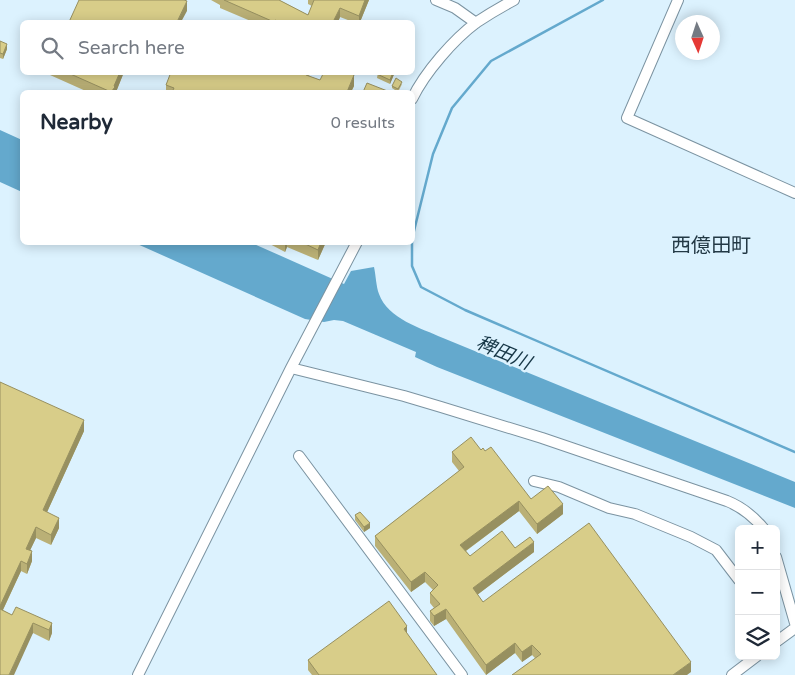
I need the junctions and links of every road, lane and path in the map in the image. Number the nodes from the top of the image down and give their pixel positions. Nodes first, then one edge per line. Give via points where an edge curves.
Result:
1 (436, 0) edge
2 (514, 0) edge
3 (678, 0) edge
4 (476, 23) junction
5 (415, 94) edge
6 (795, 193) edge
7 (356, 245) edge
8 (291, 368) junction
9 (299, 456) dead end
10 (534, 481) dead end
11 (740, 500) dead end
12 (727, 501) junction
13 (760, 525) edge
14 (779, 570) edge
15 (735, 575) edge
16 (795, 623) edge
17 (795, 628) edge
18 (780, 639) edge
19 (752, 660) edge
20 (138, 675) edge
21 (462, 675) edge
22 (732, 675) edge

1 - 4 street
2 - 4 street
3 - 6 street via 627,118
4 - 5 street via 439,60
7 - 8 street
8 - 12 street via 404,396 542,438
8 - 20 street
9 - 21 street
10 - 15 street via 635,514 691,537 716,550
11 - 12 street
12 - 13 street via 737,505
14 - 16 street
17 - 18 street
19 - 22 street

